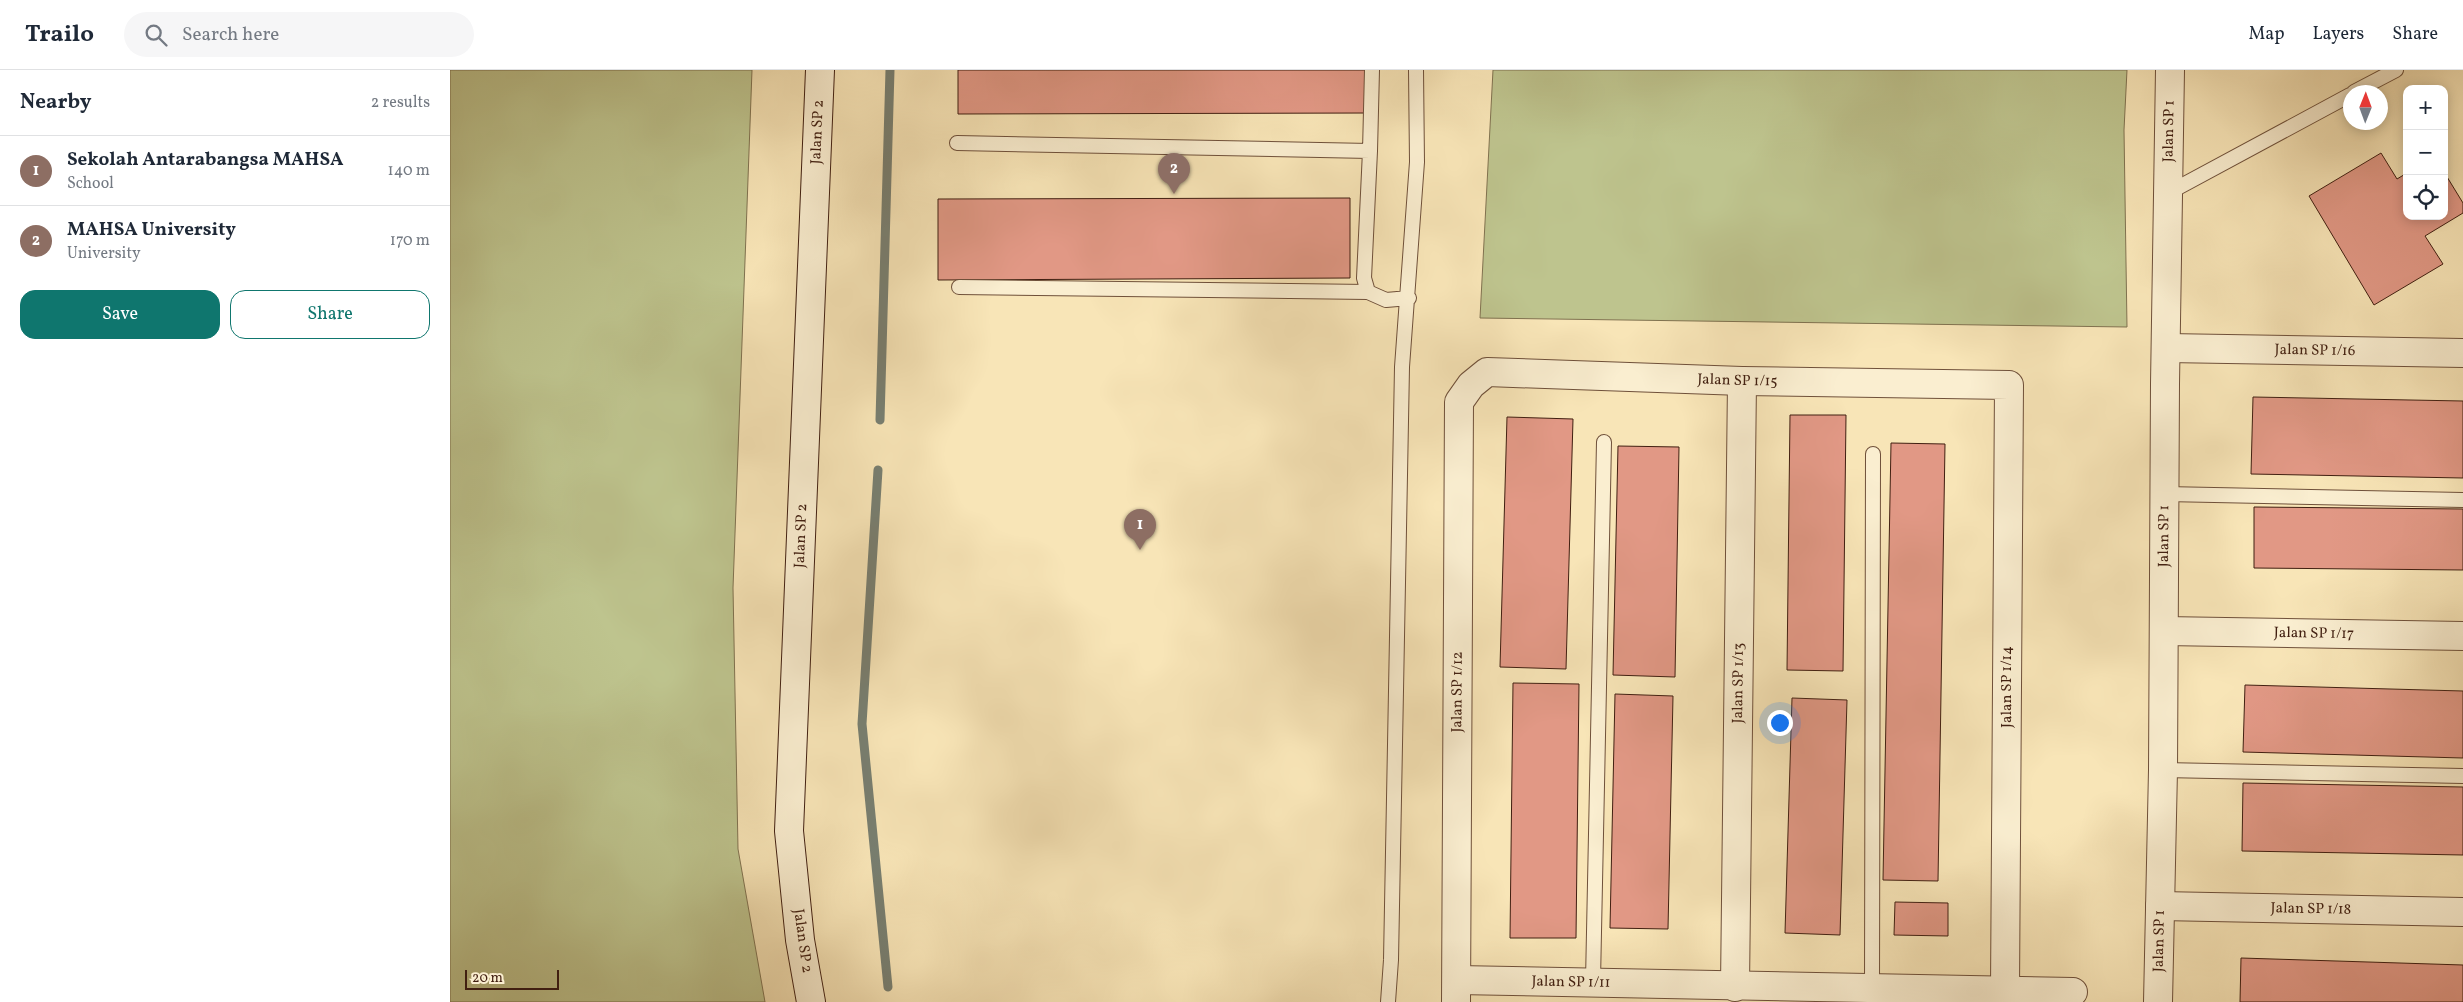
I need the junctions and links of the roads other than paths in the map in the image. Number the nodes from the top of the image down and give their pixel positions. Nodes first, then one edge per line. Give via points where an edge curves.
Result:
1 (820, 70) edge
2 (1372, 70) edge
3 (1416, 70) edge
4 (2170, 70) edge
5 (2396, 70) edge
6 (2367, 85) edge
7 (2343, 98) edge
8 (957, 143) dead end
9 (1370, 151) junction
10 (2168, 193) junction
11 (959, 287) dead end
12 (1368, 292) junction
13 (1409, 298) junction
14 (2167, 348) junction
15 (2463, 353) edge
16 (1742, 381) junction
17 (1471, 385) joint
18 (2009, 385) joint
19 (1604, 442) dead end
20 (1873, 454) dead end
21 (2165, 494) junction
22 (2463, 500) edge
23 (2164, 631) junction
24 (2463, 636) edge
25 (2164, 770) junction
26 (2463, 776) edge
27 (2160, 906) junction
28 (2463, 912) edge
29 (1593, 981) junction
30 (1735, 987) junction
31 (1872, 987) junction
32 (2005, 990) junction
33 (1457, 991) edge
34 (2073, 992) dead end
35 (811, 1002) edge
36 (1388, 1002) edge
37 (2158, 1002) edge

1 - 35 street, Jalan SP 2 via 789,831 800,940
2 - 9 lane
3 - 13 lane via 1417,162
4 - 10 street, Jalan SP 1
5 - 6 lane
7 - 10 lane
8 - 9 lane
9 - 12 lane via 1364,278
10 - 14 street, Jalan SP 1
11 - 12 lane
12 - 13 lane via 1386,300
13 - 36 lane via 1402,367 1398,702 1392,960
14 - 15 street, Jalan SP 1/16
14 - 21 street, Jalan SP 1
16 - 17 street, Jalan SP 1/15 via 1487,372
16 - 18 street, Jalan SP 1/15
16 - 30 street, Jalan SP 1/13
17 - 33 street, Jalan SP 1/12 via 1459,402
18 - 32 street, Jalan SP 1/14
19 - 29 lane
20 - 31 lane
21 - 22 lane
21 - 23 street, Jalan SP 1
23 - 24 street, Jalan SP 1/17
23 - 25 street, Jalan SP 1
25 - 26 lane
25 - 27 street, Jalan SP 1
27 - 28 street, Jalan SP 1/18
27 - 37 street, Jalan SP 1
29 - 30 street, Jalan SP 1/11
29 - 33 street, Jalan SP 1/11
30 - 31 street, Jalan SP 1/11
31 - 32 street, Jalan SP 1/11
32 - 34 street, Jalan SP 1/11

